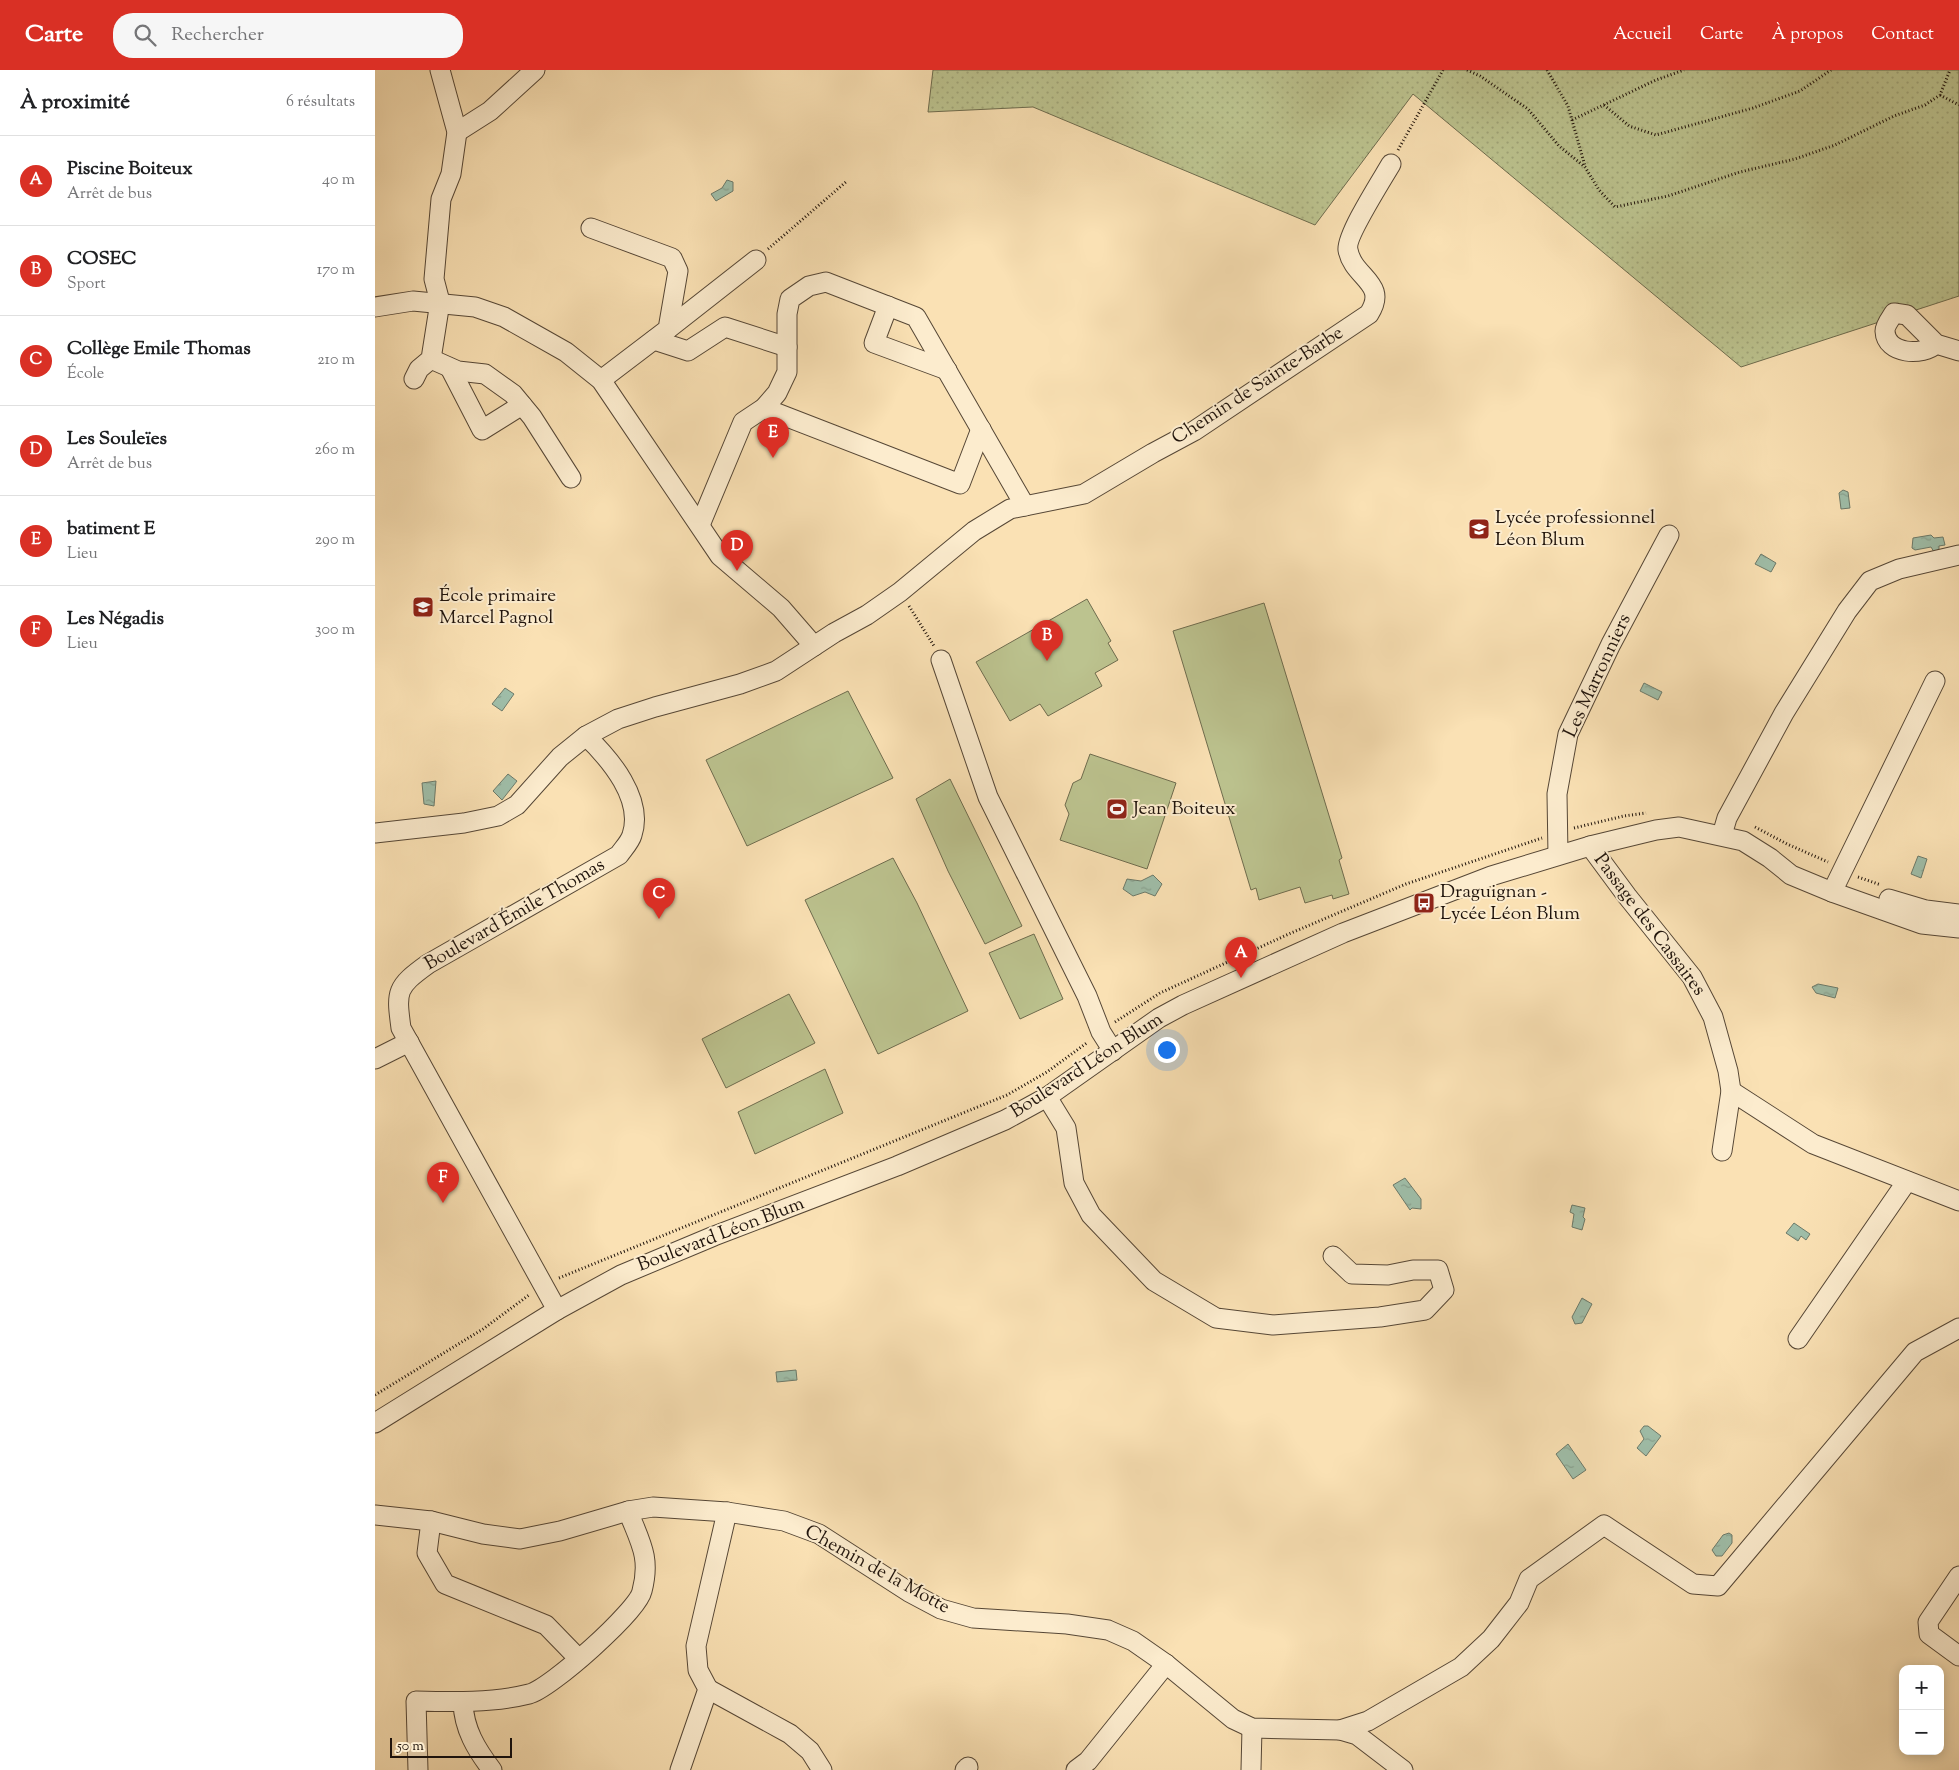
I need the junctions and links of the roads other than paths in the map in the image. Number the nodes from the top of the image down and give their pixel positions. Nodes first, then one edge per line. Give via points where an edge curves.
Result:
1 (440, 70) edge
2 (535, 70) edge
3 (457, 132) junction
4 (1391, 164) road end
5 (591, 228) dead end
6 (756, 260) road end
7 (439, 302) junction
8 (888, 306) junction
9 (375, 307) edge
10 (661, 334) junction
11 (1936, 344) dead end
12 (787, 347) junction
13 (1959, 351) edge
14 (431, 359) junction
15 (451, 368) junction
16 (947, 370) junction
17 (414, 379) dead end
18 (601, 380) junction
19 (522, 405) junction
20 (764, 408) junction
21 (981, 430) junction
22 (571, 478) dead end
23 (1025, 506) junction
24 (700, 525) junction
25 (1669, 535) dead end
26 (1959, 555) edge
27 (814, 646) junction
28 (941, 660) road end
29 (1935, 681) dead end
30 (586, 736) junction
31 (375, 833) edge
32 (1722, 835) junction
33 (1590, 846) junction
34 (1558, 856) junction
35 (1834, 886) junction
36 (1959, 914) edge
37 (1959, 928) edge
38 (409, 1042) junction
39 (1113, 1051) junction
40 (375, 1059) edge
41 (1731, 1091) junction
42 (1047, 1096) junction
43 (1722, 1150) dead end
44 (1907, 1181) junction
45 (1959, 1201) edge
46 (1333, 1256) dead end
47 (557, 1310) junction
48 (1959, 1328) edge
49 (1799, 1339) dead end
50 (375, 1423) edge
51 (628, 1511) junction
52 (727, 1512) junction
53 (375, 1515) edge
54 (431, 1521) junction
55 (1959, 1576) edge
56 (1959, 1656) edge
57 (579, 1659) junction
58 (1166, 1664) junction
59 (708, 1689) junction
60 (463, 1703) junction
61 (1252, 1728) junction
62 (1340, 1730) junction
63 (418, 1770) edge
64 (492, 1770) edge
65 (680, 1770) edge
66 (822, 1770) edge
67 (1076, 1770) edge
68 (1251, 1770) edge
69 (1403, 1770) edge

1 - 3 street
2 - 3 street via 490,111
3 - 7 street via 451,174 441,199 434,279
4 - 23 street, Chemin de Sainte-Barbe via 1351,235 1347,249 1376,292 1376,304 1369,314 1195,431 1084,494
5 - 10 street via 672,258 678,271
6 - 10 street
7 - 9 street via 413,301
7 - 14 street
7 - 18 street via 475,307 503,317 566,352
8 - 12 street via 826,282 809,286 790,299
8 - 16 street via 916,317
8 - 16 street via 874,344
10 - 12 street via 688,352 725,327
10 - 18 street
11 - 13 street
12 - 20 street via 787,372 777,393
14 - 15 street
14 - 17 street via 419,369
15 - 19 street via 485,374 513,394
15 - 19 street via 482,430
16 - 21 street
18 - 24 street
19 - 22 street
20 - 21 street via 960,484
20 - 24 street via 743,422
21 - 23 street
23 - 27 street, Chemin de Sainte-Barbe via 1010,509 974,531 867,616
24 - 27 street via 720,556 781,608
25 - 34 street, Les Marronniers via 1568,734 1557,794
26 - 32 street via 1899,569 1870,581 1847,611 1784,713 1727,818
27 - 30 street, Chemin de Sainte-Barbe via 776,671 618,719
28 - 39 street via 988,797
29 - 35 street
30 - 31 street, Chemin de Sainte-Barbe via 560,757 517,806 498,816
30 - 38 street, Boulevard Émile Thomas via 602,751 626,787 634,812 632,835 619,855 409,978 397,998 401,1028
32 - 33 street, Boulevard Léon Blum via 1679,827
32 - 35 street, Boulevard Léon Blum via 1743,841 1791,875
33 - 34 street, Boulevard Léon Blum
33 - 41 street, Passage des Cassaires via 1704,997 1723,1046
34 - 39 street, Boulevard Léon Blum via 1491,876 1343,933 1183,1005
35 - 36 street, Boulevard Léon Blum via 1926,910
35 - 37 street, Boulevard Léon Blum via 1922,924
38 - 40 street
38 - 47 street, Boulevard Émile Thomas
39 - 42 street, Boulevard Léon Blum
41 - 43 street, Passage des Cassaires
41 - 44 street via 1813,1144
42 - 46 street via 1066,1128 1074,1183 1091,1215 1153,1281 1216,1318 1273,1325 1380,1317 1425,1310 1444,1290 1438,1270 1352,1274
42 - 47 street, Boulevard Léon Blum via 1005,1120 951,1144 621,1275
44 - 45 street
44 - 49 street
47 - 50 street, Boulevard Léon Blum
48 - 62 street via 1915,1352 1718,1586 1693,1584 1603,1524 1529,1579 1519,1603 1491,1639 1461,1667 1368,1721
51 - 52 street, Chemin de la Motte via 653,1507
51 - 54 street, Chemin de la Motte via 520,1539
51 - 57 street via 647,1558 642,1593 606,1635
52 - 58 street, Chemin de la Motte via 784,1521 819,1534 941,1609 973,1618 1108,1630 1133,1641
52 - 59 street via 696,1646 698,1670
53 - 54 street, Chemin de la Motte
54 - 57 street via 427,1553 445,1584 546,1625
55 - 56 street via 1929,1622 1929,1634
57 - 60 street via 563,1674 531,1694
58 - 61 street, Chemin de la Motte via 1233,1719
58 - 67 street via 1088,1761
59 - 65 street
59 - 66 street via 789,1734 810,1751
60 - 63 street via 416,1701
60 - 64 street via 463,1720
61 - 62 street, Chemin de la Motte
61 - 68 street
62 - 69 street, Chemin de la Motte via 1357,1735

